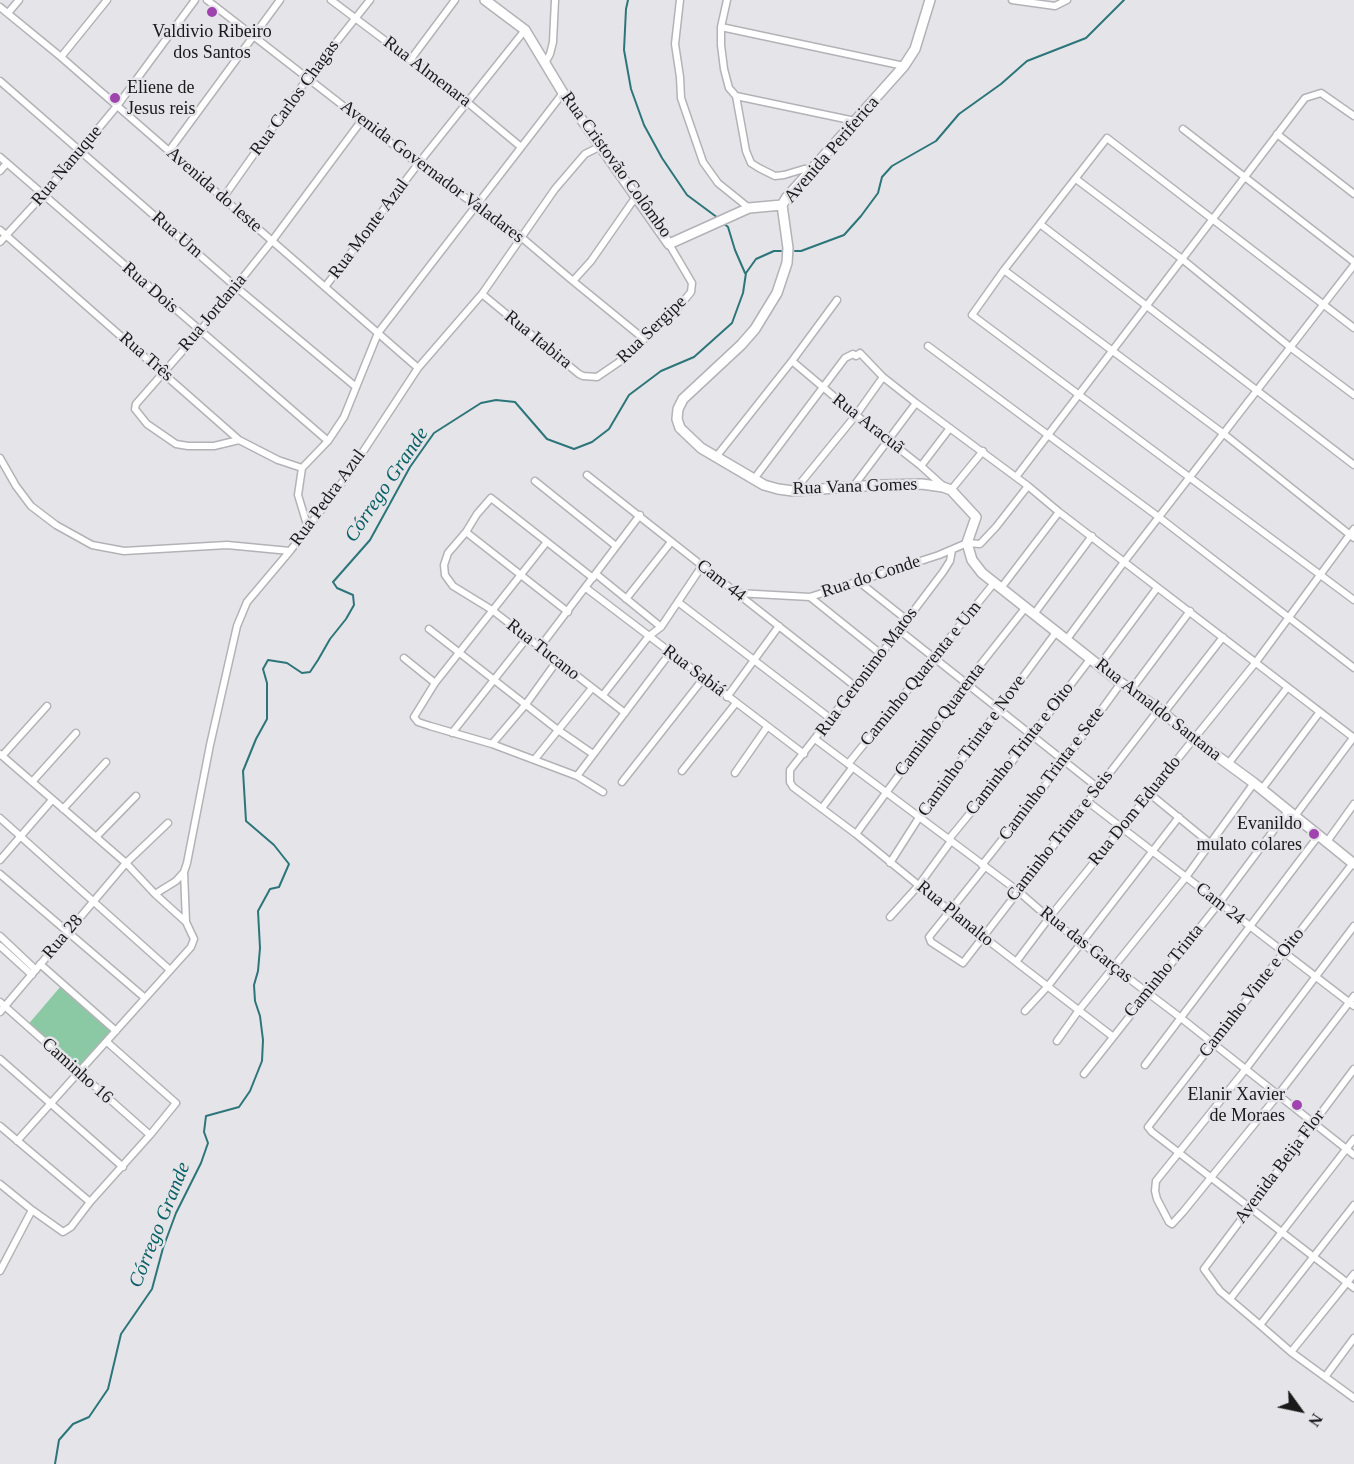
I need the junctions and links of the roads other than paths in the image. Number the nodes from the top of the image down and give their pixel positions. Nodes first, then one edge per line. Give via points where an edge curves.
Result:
1 (18, 0) edge
2 (107, 0) edge
3 (195, 0) edge
4 (207, 0) edge
5 (280, 0) edge
6 (331, 0) edge
7 (370, 0) edge
8 (455, 0) edge
9 (485, 0) edge
10 (555, 0) edge
11 (680, 0) edge
12 (727, 0) edge
13 (930, 0) edge
14 (1012, 0) edge
15 (1067, 0) edge
16 (0, 7) edge
17 (8, 13) junction
18 (356, 18) junction
19 (721, 27) junction
20 (525, 30) junction
21 (254, 35) junction
22 (61, 57) junction
23 (411, 59) junction
24 (545, 63) junction
25 (904, 66) junction
26 (307, 79) junction
27 (0, 81) edge
28 (563, 93) junction
29 (736, 96) junction
30 (467, 102) junction
31 (117, 106) junction
32 (1354, 116) edge
33 (362, 120) junction
34 (856, 121) junction
35 (1183, 129) dead end
36 (1277, 134) junction
37 (521, 147) junction
38 (599, 147) junction
39 (81, 151) junction
40 (169, 151) junction
41 (0, 157) edge
42 (7, 163) junction
43 (418, 164) junction
44 (814, 169) junction
45 (0, 171) edge
46 (1244, 177) junction
47 (1076, 179) junction
48 (1354, 194) edge
49 (44, 195) junction
50 (223, 198) junction
51 (635, 198) junction
52 (476, 205) junction
53 (782, 205) junction
54 (749, 208) junction
55 (1213, 219) junction
56 (1040, 224) junction
57 (0, 230) edge
58 (7, 236) junction
59 (521, 237) junction
60 (272, 241) junction
61 (0, 242) edge
62 (669, 244) junction
63 (1182, 259) junction
64 (1354, 263) edge
65 (1004, 270) junction
66 (573, 281) junction
67 (236, 287) junction
68 (325, 287) junction
69 (482, 294) junction
70 (837, 300) dead end
71 (1323, 305) junction
72 (1146, 307) junction
73 (1354, 328) edge
74 (200, 331) junction
75 (378, 333) junction
76 (644, 339) junction
77 (928, 346) dead end
78 (1290, 347) junction
79 (1112, 351) junction
80 (792, 361) junction
81 (418, 368) junction
82 (164, 373) junction
83 (597, 377) joint
84 (883, 377) junction
85 (356, 387) junction
86 (694, 388) joint
87 (822, 388) junction
88 (1256, 390) junction
89 (1080, 394) junction
90 (1354, 395) edge
91 (916, 403) junction
92 (855, 415) junction
93 (950, 428) junction
94 (1048, 434) junction
95 (1224, 434) junction
96 (889, 439) junction
97 (239, 440) junction
98 (328, 441) junction
99 (983, 451) junction
100 (716, 457) junction
101 (0, 458) edge
102 (1354, 465) edge
103 (921, 466) junction
104 (302, 468) junction
105 (587, 475) dead end
106 (1016, 477) junction
107 (1191, 478) junction
108 (754, 479) junction
109 (535, 482) dead end
110 (1028, 486) junction
111 (853, 488) junction
112 (947, 488) junction
113 (793, 491) junction
114 (1059, 512) junction
115 (640, 515) junction
116 (1160, 518) junction
117 (308, 528) junction
118 (466, 532) junction
119 (1353, 534) edge
120 (1092, 536) junction
121 (671, 542) junction
122 (546, 543) junction
123 (616, 546) junction
124 (968, 547) junction
125 (952, 550) junction
126 (290, 551) junction
127 (1124, 562) junction
128 (702, 566) junction
129 (1320, 575) junction
130 (521, 576) junction
131 (594, 576) junction
132 (858, 581) junction
133 (997, 586) junction
134 (586, 588) junction
135 (1157, 588) junction
136 (736, 593) junction
137 (810, 597) junction
138 (626, 599) junction
139 (1354, 600) edge
140 (678, 602) junction
141 (1026, 607) junction
142 (492, 610) junction
143 (1190, 611) junction
144 (568, 612) junction
145 (1034, 614) junction
146 (1288, 617) junction
147 (907, 620) junction
148 (779, 626) junction
149 (661, 627) junction
150 (429, 629) dead end
151 (899, 630) junction
152 (1057, 631) junction
153 (649, 636) junction
154 (1223, 637) junction
155 (527, 639) junction
156 (1067, 639) junction
157 (540, 647) junction
158 (458, 653) junction
159 (670, 653) junction
160 (881, 654) junction
161 (404, 658) dead end
162 (934, 658) junction
163 (1091, 658) junction
164 (753, 660) junction
165 (557, 661) junction
166 (1256, 662) junction
167 (1099, 666) junction
168 (1354, 668) edge
169 (493, 679) junction
170 (703, 679) junction
171 (435, 683) junction
172 (966, 683) junction
173 (1121, 683) junction
174 (856, 687) junction
175 (592, 688) junction
176 (1287, 688) junction
177 (1131, 690) junction
178 (603, 695) junction
179 (727, 697) junction
180 (736, 703) junction
181 (526, 704) junction
182 (47, 706) dead end
183 (1000, 709) junction
184 (1161, 712) junction
185 (625, 713) junction
186 (1319, 713) junction
187 (831, 718) junction
188 (767, 727) junction
189 (558, 730) junction
190 (76, 733) dead end
191 (452, 733) junction
192 (1032, 734) junction
193 (1354, 738) edge
194 (815, 739) junction
195 (1194, 739) junction
196 (492, 744) junction
197 (594, 754) junction
198 (804, 754) junction
199 (1, 755) edge
200 (535, 759) junction
201 (1065, 760) junction
202 (106, 762) dead end
203 (1228, 764) junction
204 (850, 766) junction
205 (682, 771) dead end
206 (735, 773) dead end
207 (577, 776) junction
208 (32, 782) junction
209 (622, 782) dead end
210 (1254, 783) junction
211 (1097, 787) junction
212 (1262, 789) junction
213 (799, 791) joint
214 (603, 792) dead end
215 (886, 792) junction
216 (1150, 794) junction
217 (136, 796) dead end
218 (52, 800) junction
219 (1087, 801) junction
220 (1354, 804) edge
221 (822, 808) junction
222 (63, 809) junction
223 (1292, 814) junction
224 (920, 816) junction
225 (1179, 817) junction
226 (0, 818) edge
227 (168, 823) dead end
228 (1122, 828) junction
229 (856, 834) junction
230 (21, 836) junction
231 (96, 837) junction
232 (1323, 839) junction
233 (950, 840) junction
234 (1211, 844) junction
235 (1152, 852) junction
236 (0, 860) edge
237 (126, 863) junction
238 (890, 863) junction
239 (1354, 863) edge
240 (983, 866) junction
241 (184, 872) junction
242 (0, 874) edge
243 (1186, 877) junction
244 (919, 885) junction
245 (1018, 891) junction
246 (155, 894) junction
247 (94, 901) junction
248 (1220, 902) junction
249 (950, 911) junction
250 (890, 917) dead end
251 (1049, 918) junction
252 (186, 922) junction
253 (1354, 926) edge
254 (1250, 927) junction
255 (68, 932) junction
256 (0, 936) edge
257 (982, 937) junction
258 (1081, 942) junction
259 (0, 946) edge
260 (1284, 953) junction
261 (1016, 962) junction
262 (963, 963) joint
263 (1113, 966) junction
264 (36, 969) junction
265 (170, 970) junction
266 (1316, 977) junction
267 (1048, 986) junction
268 (1146, 993) junction
269 (1354, 996) edge
270 (145, 998) junction
271 (1352, 1004) edge
272 (2, 1006) edge
273 (1078, 1010) junction
274 (1025, 1011) dead end
275 (1182, 1018) junction
276 (116, 1031) junction
277 (1112, 1036) junction
278 (1057, 1041) dead end
279 (106, 1042) junction
280 (1212, 1043) junction
281 (0, 1059) edge
282 (1145, 1065) dead end
283 (1354, 1069) edge
284 (1245, 1070) junction
285 (79, 1073) junction
286 (1084, 1074) dead end
287 (1278, 1095) junction
288 (51, 1103) junction
289 (1314, 1123) junction
290 (0, 1126) edge
291 (150, 1135) junction
292 (1354, 1139) edge
293 (17, 1141) junction
294 (1346, 1149) junction
295 (1179, 1151) junction
296 (1354, 1155) edge
297 (123, 1167) junction
298 (1211, 1176) junction
299 (0, 1184) edge
300 (90, 1202) junction
301 (1354, 1205) edge
302 (1250, 1206) junction
303 (32, 1210) junction
304 (1282, 1231) junction
305 (1314, 1257) junction
306 (0, 1271) edge
307 (1354, 1274) edge
308 (1347, 1283) junction
309 (1354, 1288) edge
310 (1230, 1299) junction
311 (1260, 1325) junction
312 (1354, 1338) edge
313 (1291, 1352) junction
314 (1325, 1377) junction
315 (1354, 1398) edge

1 - 17 street
2 - 22 street
3 - 31 street, Rua Nanuque
4 - 21 street, Avenida Governador Valadares
5 - 21 street
6 - 18 street, Rua Almenara
7 - 18 street, Rua Carlos Chagas
8 - 23 street
9 - 20 street, Rua Cristovão Colômbo
10 - 24 street via 553,42
11 - 54 street via 675,44 681,98 703,162 718,183
12 - 19 street
13 - 25 street, Avenida Periferica via 915,49
14 - 15 street via 1055,6
16 - 17 street, Avenida do leste
17 - 22 street, Avenida do leste
18 - 23 street, Rua Almenara
18 - 26 street, Rua Carlos Chagas
19 - 25 street
19 - 29 street via 724,69 729,88
20 - 24 street, Rua Cristovão Colômbo
20 - 30 street, Rua Monte Azul
21 - 26 street, Avenida Governador Valadares
21 - 40 street
22 - 31 street, Avenida do leste
23 - 30 street, Rua Almenara
24 - 28 street, Rua Cristovão Colômbo
25 - 34 street, Avenida Periferica
26 - 33 street, Avenida Governador Valadares
26 - 50 street, Rua Carlos Chagas
27 - 39 street, Rua Um
28 - 37 street
28 - 38 street, Rua Cristovão Colômbo
29 - 34 street
29 - 44 street via 746,152 752,163 780,176
30 - 37 street, Rua Almenara
30 - 43 street, Rua Monte Azul
31 - 39 street, Rua Nanuque
31 - 40 street, Avenida do leste
32 - 36 street via 1321,93 1305,98
33 - 43 street, Avenida Governador Valadares
33 - 60 street, Rua Jordania
34 - 44 street, Avenida Periferica
35 - 46 street
36 - 46 street
36 - 48 street
37 - 52 street
38 - 51 street, Rua Cristovão Colômbo
38 - 59 street, Rua Pedra Azul via 572,167
39 - 49 street, Rua Nanuque
39 - 67 street, Rua Um
40 - 50 street, Avenida do leste
41 - 42 street, Rua Dois
42 - 45 street
42 - 49 street, Rua Dois
43 - 52 street, Avenida Governador Valadares
43 - 68 street, Rua Monte Azul
44 - 53 street, Avenida Periferica
46 - 55 street
46 - 64 street
47 - 55 street via 1107,138
47 - 56 street
47 - 63 street
49 - 58 street, Rua Nanuque
49 - 74 street, Rua Dois
50 - 60 street, Avenida do leste
51 - 62 street, Rua Cristovão Colômbo
51 - 66 street
52 - 59 street, Avenida Governador Valadares
52 - 75 street
53 - 54 street, Rua Cristovão Colômbo
53 - 86 street, Avenida Periferica via 788,248 777,293 755,329
54 - 62 street, Rua Cristovão Colômbo
55 - 63 street
55 - 71 street
56 - 65 street
56 - 72 street
57 - 58 street, Rua Três
58 - 61 street, Rua Nanuque
58 - 82 street, Rua Três
59 - 66 street, Avenida Governador Valadares
59 - 69 street, Rua Pedra Azul
60 - 67 street, Rua Jordania
60 - 68 street, Avenida do leste
62 - 76 street, Rua Sergipe via 692,283 692,292
63 - 72 street
63 - 78 street
64 - 71 street
65 - 79 street
65 - 89 street via 972,315
66 - 76 street, Avenida Governador Valadares
67 - 74 street, Rua Jordania
67 - 85 street, Rua Um
68 - 75 street, Avenida do leste
69 - 81 street, Rua Pedra Azul
69 - 83 street, Rua Itabira via 579,374
70 - 80 street
71 - 73 street
71 - 78 street
72 - 79 street
72 - 88 street
74 - 82 street, Rua Jordania
74 - 98 street, Rua Dois
75 - 81 street, Avenida do leste
75 - 85 street
76 - 83 street, Rua Sergipe
77 - 94 street
78 - 88 street
78 - 90 street
79 - 89 street
79 - 95 street
80 - 87 street, Rua Aracuã
80 - 100 street
81 - 117 street, Rua Pedra Azul
82 - 97 street, Rua Três
82 - 97 street, Rua Jordania via 136,404 135,409 147,423 170,441 188,446 214,446
84 - 87 street via 860,353 852,354
84 - 91 street
84 - 92 street
85 - 98 street via 344,417
86 - 100 street, Rua Vana Gomes via 683,399 677,419 688,437
87 - 92 street, Rua Aracuã
87 - 108 street
88 - 95 street
88 - 102 street
89 - 94 street
89 - 107 street
91 - 93 street
91 - 96 street
92 - 96 street, Rua Aracuã
92 - 113 street
93 - 99 street
93 - 103 street
94 - 106 street
94 - 116 street
95 - 107 street
95 - 119 street
96 - 103 street, Rua Aracuã
96 - 111 street
97 - 104 street, Rua Três
98 - 104 street
99 - 106 street
99 - 112 street
100 - 108 street, Rua Vana Gomes
101 - 126 street via 31,506 92,545 124,551 227,545
103 - 112 street, Rua Aracuã
104 - 117 street via 298,495
105 - 115 street, Cam 44
106 - 110 street
107 - 116 street
107 - 129 street
108 - 113 street, Rua Vana Gomes
109 - 123 street
110 - 114 street
110 - 124 street, Rua do Conde via 985,540
111 - 112 street, Rua Vana Gomes via 911,484
111 - 113 street, Rua Vana Gomes
112 - 124 street, Rua Aracuã via 976,517
114 - 120 street
114 - 133 street, Caminho Quarenta e Um
115 - 121 street, Cam 44
115 - 123 street
116 - 127 street
116 - 146 street
117 - 126 street, Rua Pedra Azul
118 - 122 street via 491,498
118 - 130 street
118 - 142 street, Rua Tucano via 448,554 445,575 459,590
119 - 129 street, Rua Dom Eduardo
120 - 127 street
120 - 145 street
121 - 128 street, Cam 44
121 - 138 street
122 - 130 street
122 - 131 street
123 - 131 street
124 - 125 street, Rua do Conde
124 - 133 street, Rua Arnaldo Santana via 981,573
125 - 132 street, Rua do Conde
125 - 147 street, Rua Geronimo Matos via 943,572
126 - 241 street, Rua Pedra Azul via 241,613
127 - 135 street
127 - 156 street
128 - 136 street, Cam 44
128 - 140 street
129 - 139 street
129 - 146 street, Rua Dom Eduardo
130 - 142 street
130 - 144 street
131 - 134 street
131 - 138 street
132 - 137 street, Rua do Conde
132 - 147 street
133 - 141 street, Rua Arnaldo Santana
133 - 162 street, Caminho Quarenta e Um
134 - 144 street
134 - 153 street, Rua Sabiá
135 - 143 street
135 - 167 street
136 - 137 street, Rua do Conde
136 - 148 street, Cam 44
137 - 160 street
138 - 149 street
140 - 149 street
140 - 164 street
141 - 145 street, Rua Arnaldo Santana
141 - 172 street, Caminho Quarenta
142 - 155 street, Rua Tucano
142 - 158 street
143 - 154 street
143 - 177 street
144 - 157 street
145 - 152 street, Rua Arnaldo Santana
146 - 166 street, Rua Dom Eduardo
146 - 168 street
147 - 151 street, Rua Geronimo Matos
148 - 164 street
148 - 174 street, Cam 44
149 - 153 street
150 - 158 street
151 - 160 street, Rua Geronimo Matos
151 - 162 street
152 - 156 street, Rua Arnaldo Santana
152 - 183 street, Caminho Trinta e Nove
153 - 159 street, Rua Sabiá
153 - 178 street
154 - 166 street
154 - 184 street, Caminho Trinta e Seis
155 - 157 street, Rua Tucano
155 - 169 street
156 - 163 street, Rua Arnaldo Santana
157 - 165 street, Rua Tucano
158 - 169 street
158 - 171 street
159 - 170 street, Rua Sabiá
159 - 185 street
160 - 174 street, Rua Geronimo Matos
161 - 171 street
162 - 172 street
162 - 204 street, Caminho Quarenta e Um
163 - 167 street, Rua Arnaldo Santana
163 - 192 street, Caminho Trinta e Oito
164 - 179 street
164 - 187 street
165 - 175 street, Rua Tucano
165 - 181 street
166 - 176 street
166 - 195 street, Rua Dom Eduardo
167 - 173 street, Rua Arnaldo Santana
169 - 181 street
169 - 191 street
170 - 179 street, Rua Sabiá
170 - 209 street
171 - 191 street via 415,720
172 - 183 street
172 - 215 street, Caminho Quarenta
173 - 177 street, Rua Arnaldo Santana
173 - 201 street, Caminho Trinta e Sete
174 - 187 street, Rua Geronimo Matos
175 - 178 street, Rua Tucano
175 - 189 street
176 - 186 street
176 - 203 street
177 - 184 street, Rua Arnaldo Santana
178 - 185 street, Rua Tucano
179 - 180 street, Rua Sabiá
180 - 188 street, Rua Sabiá
180 - 205 street
181 - 189 street
181 - 196 street
182 - 199 street
183 - 192 street
183 - 224 street, Caminho Trinta e Nove
184 - 195 street, Rua Arnaldo Santana
184 - 211 street, Caminho Trinta e Seis
185 - 197 street
186 - 193 street
186 - 212 street
187 - 194 street, Rua Geronimo Matos
188 - 198 street, Rua Sabiá
188 - 206 street
189 - 197 street
189 - 200 street
190 - 208 street
191 - 196 street
192 - 201 street
192 - 233 street, Caminho Trinta e Oito
193 - 223 street, Caminho Trinta
194 - 198 street, Rua Geronimo Matos
194 - 204 street, Rua das Garças
195 - 203 street, Rua Arnaldo Santana
195 - 216 street, Rua Dom Eduardo
196 - 200 street
197 - 207 street
198 - 213 street, Rua Geronimo Matos via 789,776
199 - 208 street
200 - 207 street
201 - 211 street
201 - 240 street, Caminho Trinta e Sete
202 - 222 street
203 - 210 street, Rua Arnaldo Santana
204 - 215 street, Rua das Garças
204 - 221 street, Caminho Quarenta e Um
207 - 214 street
208 - 218 street
210 - 212 street, Rua Arnaldo Santana
210 - 234 street
211 - 219 street, Caminho Trinta e Seis
212 - 223 street, Rua Arnaldo Santana
213 - 221 street, Rua Planalto
215 - 224 street, Rua das Garças
215 - 229 street, Caminho Quarenta
216 - 225 street
216 - 228 street, Rua Dom Eduardo
217 - 231 street
218 - 222 street
218 - 230 street
219 - 228 street, Cam 24
219 - 245 street, Caminho Trinta e Seis
220 - 232 street
221 - 229 street, Rua Planalto
222 - 231 street
223 - 232 street, Rua Arnaldo Santana
223 - 248 street, Caminho Trinta
224 - 233 street, Rua das Garças
224 - 238 street, Caminho Trinta e Nove
225 - 234 street
225 - 235 street
226 - 230 street
227 - 237 street, Rua 28
228 - 235 street, Cam 24
228 - 251 street, Rua Dom Eduardo
229 - 238 street, Rua Planalto
230 - 236 street
230 - 247 street
231 - 237 street
232 - 239 street, Rua Arnaldo Santana
232 - 254 street
233 - 240 street, Rua das Garças
233 - 244 street, Caminho Trinta e Oito
234 - 243 street
235 - 243 street, Cam 24
235 - 258 street
237 - 246 street
237 - 247 street, Rua 28
238 - 244 street, Rua Planalto
239 - 260 street, Caminho Vinte e Oito
240 - 245 street, Rua das Garças
240 - 249 street, Caminho Trinta e Sete
241 - 246 street
241 - 252 street, Rua Pedra Azul
242 - 255 street
243 - 248 street, Cam 24
243 - 263 street
244 - 249 street, Rua Planalto
244 - 250 street, Caminho Trinta e Oito
245 - 251 street, Rua das Garças
245 - 257 street, Caminho Trinta e Seis
246 - 252 street
247 - 255 street, Rua 28
247 - 265 street
248 - 254 street, Cam 24
248 - 268 street, Caminho Trinta
249 - 257 street, Rua Planalto
249 - 262 street, Caminho Trinta e Sete via 930,940
251 - 258 street, Rua das Garças
251 - 261 street, Rua Dom Eduardo
252 - 265 street, Rua Pedra Azul via 193,943
253 - 266 street
254 - 260 street, Cam 24
254 - 275 street
255 - 264 street, Rua 28
255 - 270 street
256 - 264 street
257 - 261 street, Rua Planalto
257 - 262 street, Caminho Trinta e Seis
258 - 263 street, Rua das Garças
258 - 267 street
259 - 264 street
260 - 266 street, Cam 24
260 - 280 street, Caminho Vinte e Oito
261 - 267 street, Rua Planalto
263 - 268 street, Rua das Garças
263 - 273 street
264 - 272 street, Rua 28
264 - 276 street
265 - 270 street
266 - 271 street, Cam 24
266 - 284 street
267 - 273 street, Rua Planalto
267 - 274 street
268 - 275 street, Rua das Garças
268 - 277 street, Caminho Trinta
269 - 271 street
270 - 276 street
271 - 287 street
272 - 285 street, Caminho 16
273 - 277 street, Rua Planalto
273 - 278 street
275 - 280 street, Rua das Garças
275 - 282 street
276 - 279 street
277 - 286 street, Caminho Trinta
279 - 285 street
279 - 291 street via 176,1102
280 - 284 street, Rua das Garças
280 - 295 street, Caminho Vinte e Oito via 1150,1123 1149,1129
281 - 288 street
283 - 289 street, Avenida Beija Flor
284 - 287 street, Rua das Garças
284 - 295 street
285 - 288 street
285 - 291 street, Caminho 16
287 - 289 street, Rua das Garças
287 - 298 street
288 - 293 street
288 - 297 street
289 - 294 street, Rua das Garças
289 - 302 street, Avenida Beija Flor
290 - 293 street
291 - 297 street
292 - 294 street
293 - 300 street
294 - 296 street, Rua das Garças
294 - 304 street
295 - 298 street
295 - 298 street via 1156,1181 1155,1191 1172,1224
297 - 300 street
298 - 302 street
299 - 303 street
300 - 303 street via 63,1232
301 - 305 street
302 - 304 street
302 - 310 street, Avenida Beija Flor via 1204,1269
303 - 306 street
304 - 305 street
304 - 310 street
305 - 308 street
305 - 311 street
307 - 308 street
308 - 309 street
308 - 313 street
310 - 311 street
311 - 313 street
312 - 314 street
313 - 314 street
314 - 315 street

